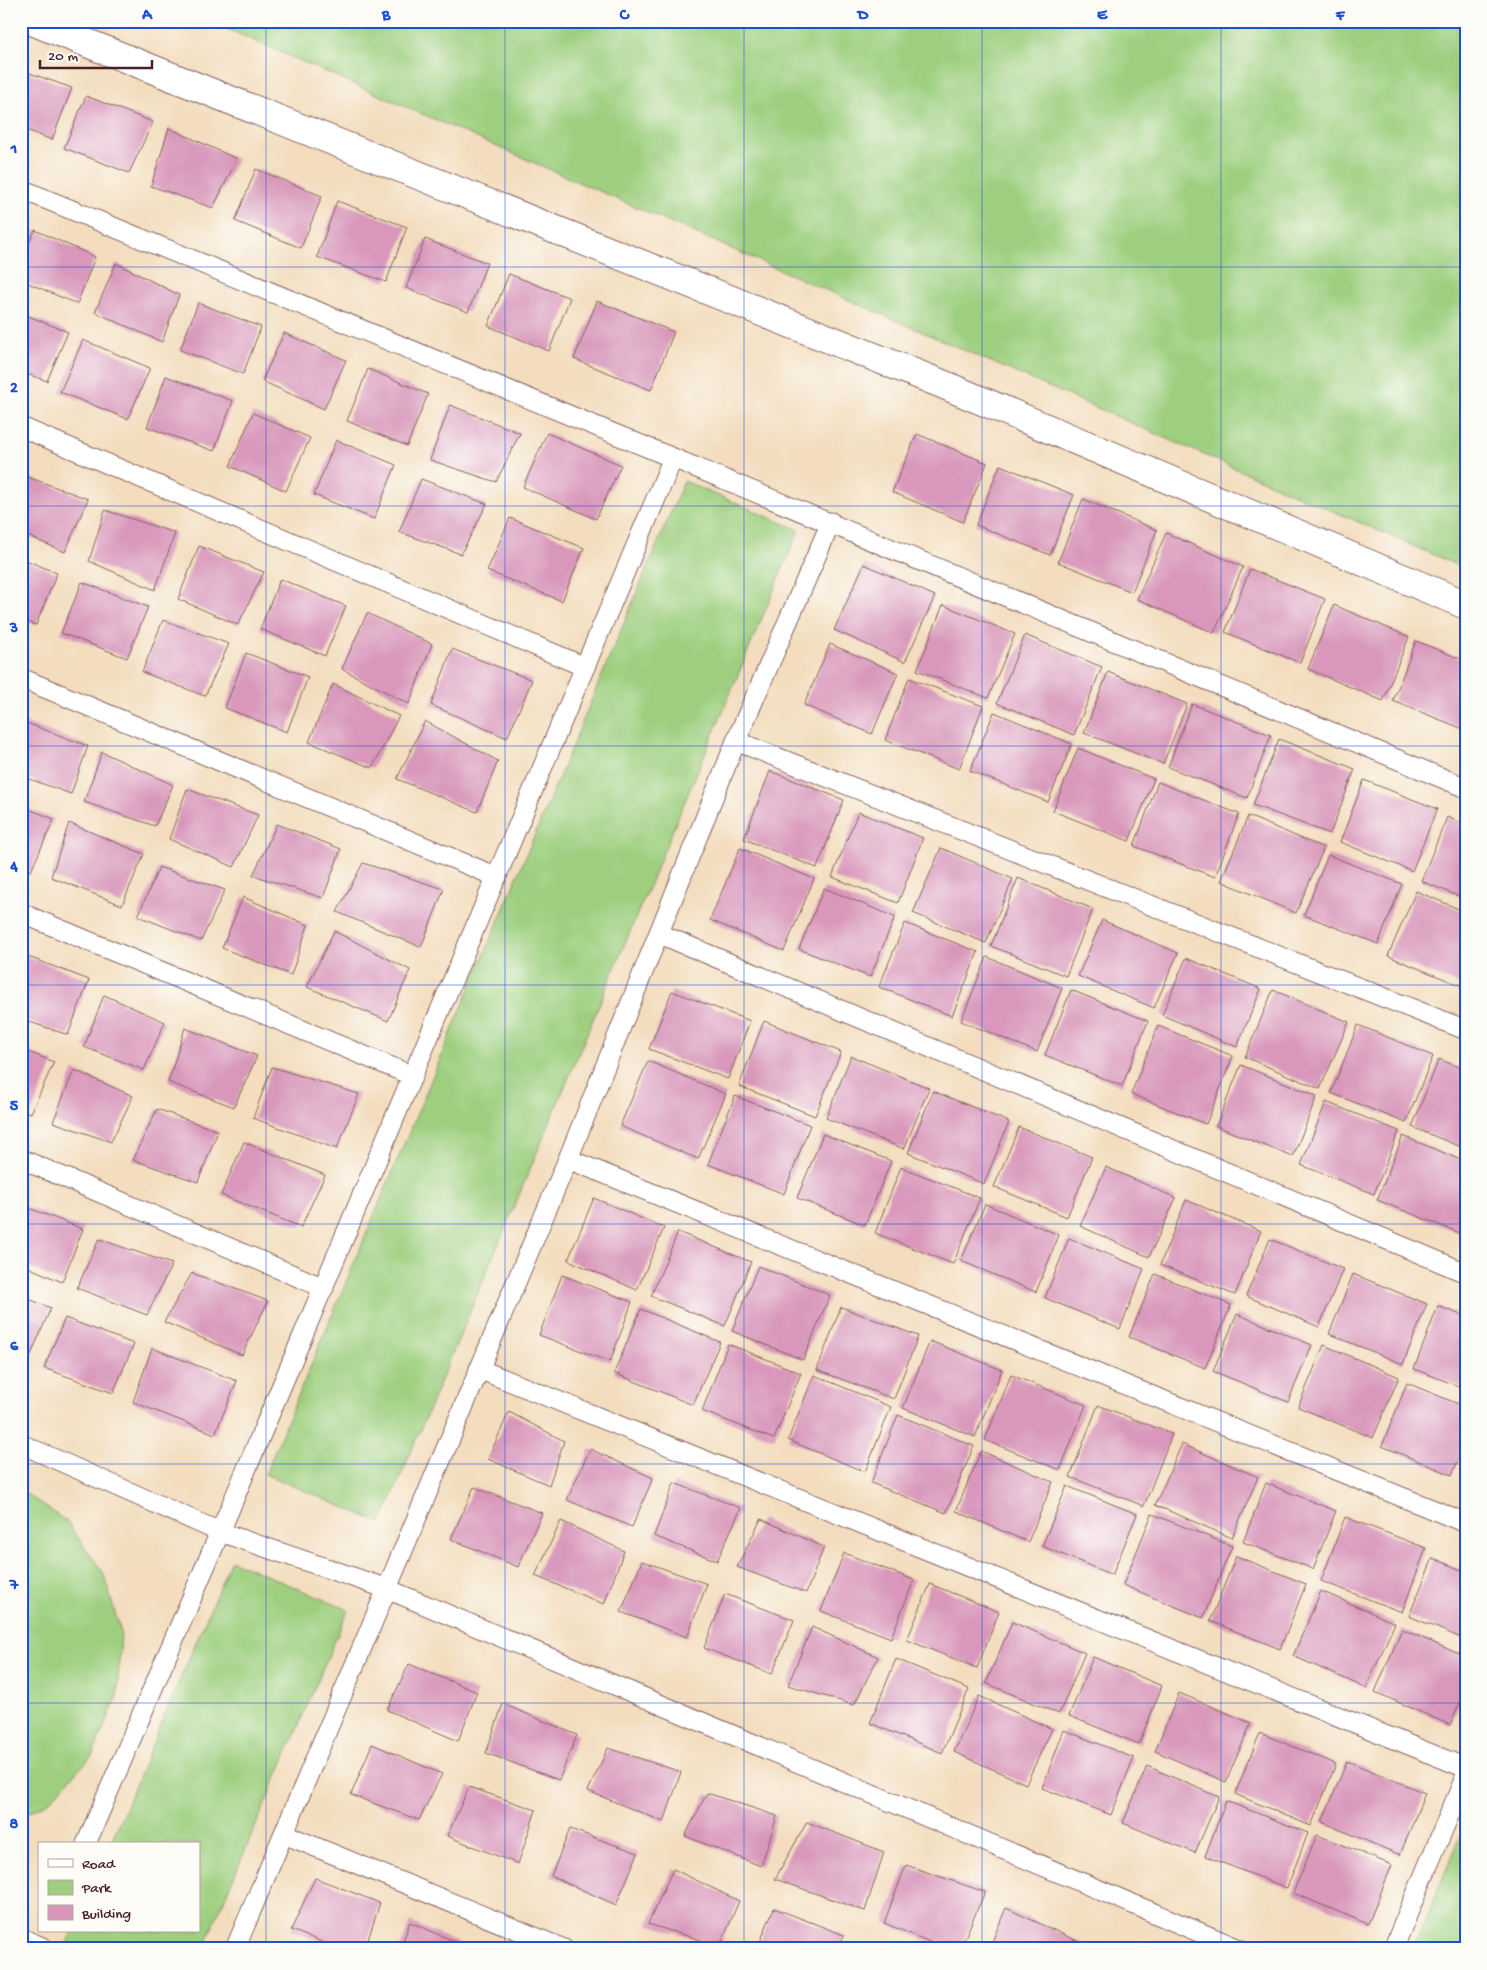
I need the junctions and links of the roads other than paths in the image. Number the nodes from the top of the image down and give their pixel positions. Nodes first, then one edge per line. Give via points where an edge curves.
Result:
1 (32, 21) edge
2 (21, 189) edge
3 (21, 427) edge
4 (673, 458) junction
5 (831, 522) junction
6 (1466, 606) edge
7 (585, 667) junction
8 (21, 678) edge
9 (736, 741) junction
10 (1466, 788) edge
11 (497, 877) junction
12 (21, 912) edge
13 (660, 934) junction
14 (1466, 1030) edge
15 (413, 1076) junction
16 (21, 1159) edge
17 (568, 1159) junction
18 (1466, 1273) edge
19 (324, 1288) junction
20 (479, 1368) junction
21 (21, 1444) edge
22 (1466, 1522) edge
23 (220, 1532) junction
24 (385, 1588) junction
25 (1466, 1768) edge
26 (1466, 1775) edge
27 (284, 1834) junction
28 (87, 1842) edge
29 (21, 1938) edge
30 (44, 1942) edge
31 (235, 1949) edge
32 (564, 1949) edge
33 (1239, 1949) edge
34 (1392, 1949) edge

1 - 6 street via 942,384
2 - 4 lane
3 - 7 lane
4 - 5 lane
4 - 7 lane
5 - 9 lane
5 - 10 lane
7 - 11 lane
8 - 11 lane
9 - 13 lane
9 - 14 lane
11 - 15 lane
12 - 15 lane
13 - 17 lane
13 - 18 lane
15 - 19 lane
16 - 19 lane
17 - 20 lane
17 - 22 lane
19 - 23 lane
20 - 24 lane
20 - 25 lane
21 - 23 lane
23 - 24 lane
23 - 28 lane
24 - 27 lane
24 - 33 lane
26 - 34 lane
27 - 31 lane
27 - 32 lane
29 - 30 lane

